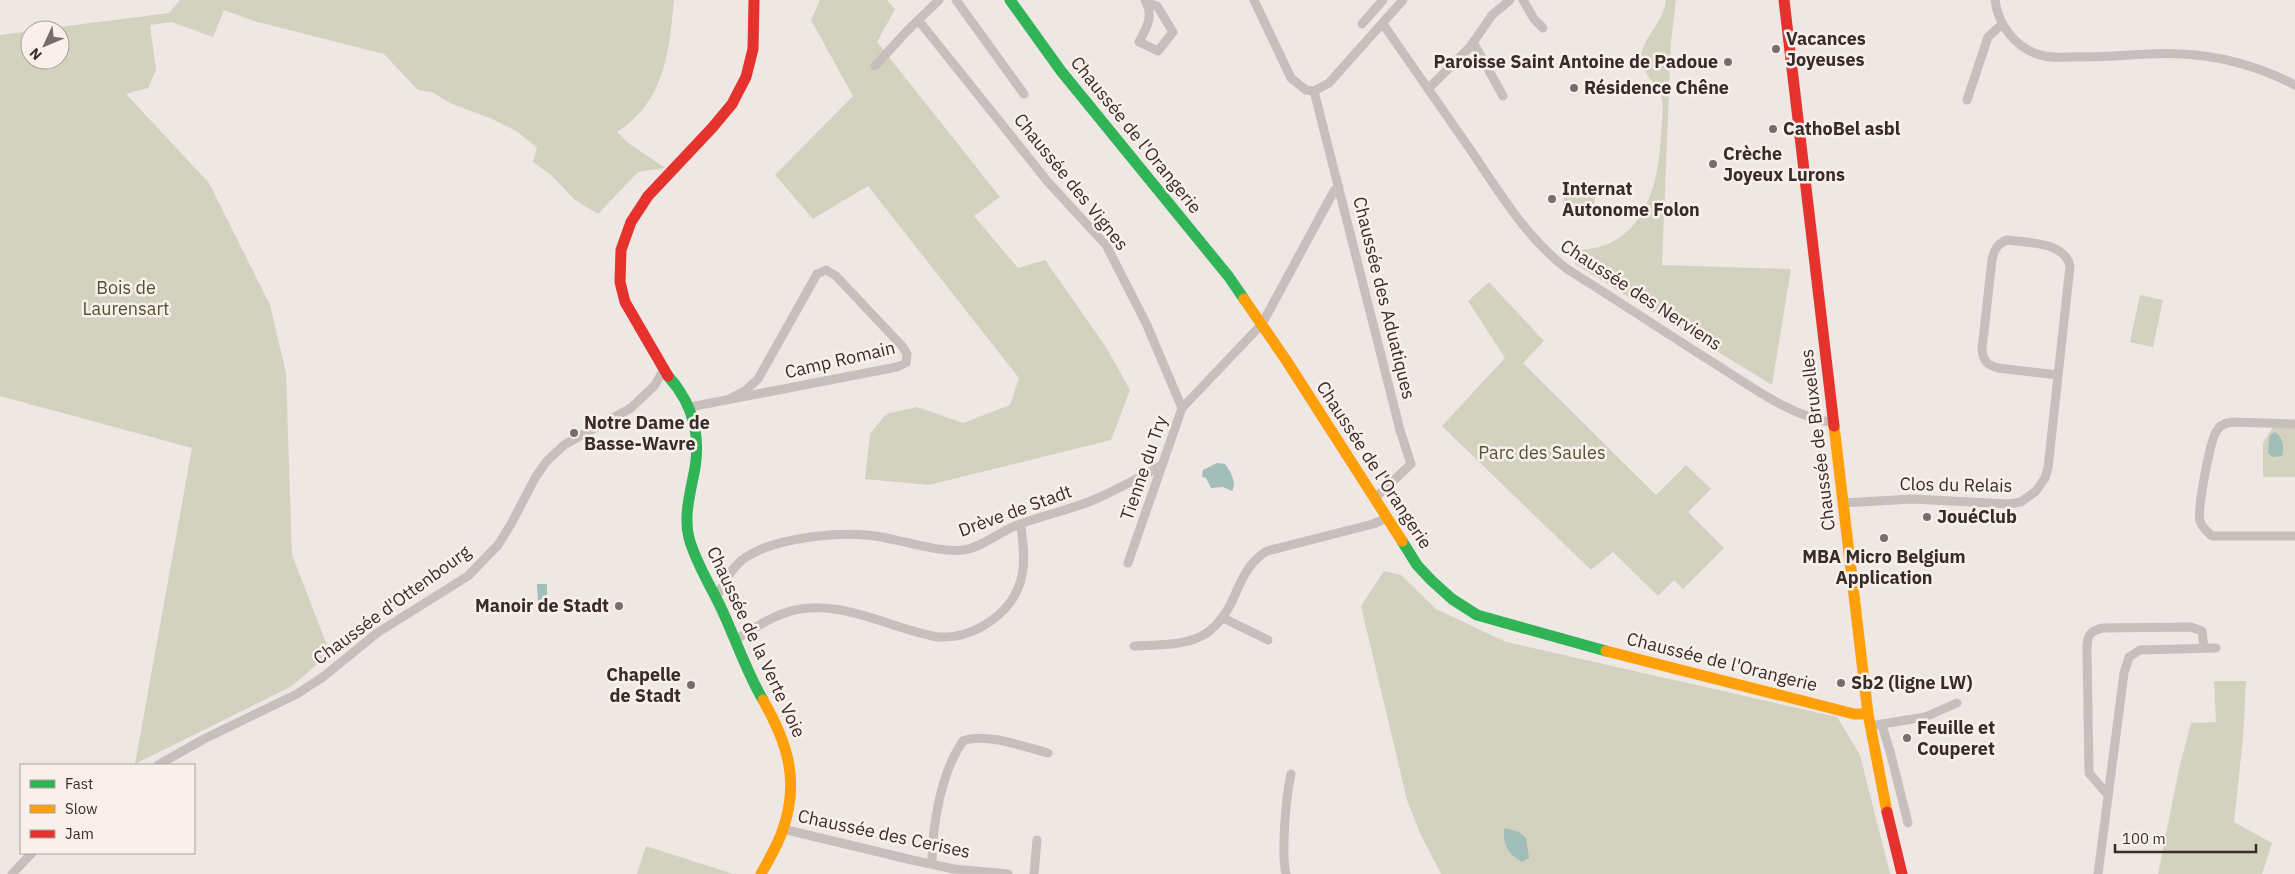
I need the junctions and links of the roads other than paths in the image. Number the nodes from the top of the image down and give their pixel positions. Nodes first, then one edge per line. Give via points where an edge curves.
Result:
1 (754, 0) edge
2 (939, 0) edge
3 (956, 0) edge
4 (1010, 0) edge
5 (1254, 0) edge
6 (1404, 0) edge
7 (1510, 0) edge
8 (1523, 0) edge
9 (1784, 0) edge
10 (1995, 0) edge
11 (1146, 1) edge
12 (1381, 2) edge
13 (1391, 14) junction
14 (919, 21) junction
15 (1362, 24) dead end
16 (1383, 24) junction
17 (2002, 24) junction
18 (1543, 28) dead end
19 (1473, 42) junction
20 (875, 66) dead end
21 (2295, 85) edge
22 (1428, 89) junction
23 (1314, 91) junction
24 (1024, 94) dead end
25 (1503, 96) dead end
26 (1967, 100) dead end
27 (1340, 187) junction
28 (1262, 324) junction
29 (663, 371) junction
30 (2058, 375) junction
31 (729, 399) junction
32 (690, 406) junction
33 (1182, 408) junction
34 (1834, 423) junction
35 (2295, 424) edge
36 (1162, 465) junction
37 (1375, 498) junction
38 (1843, 503) junction
39 (1387, 518) junction
40 (1021, 524) junction
41 (2295, 536) edge
42 (1128, 563) dead end
43 (716, 598) junction
44 (1223, 618) junction
45 (735, 640) junction
46 (1268, 640) dead end
47 (1134, 646) dead end
48 (2204, 648) junction
49 (2216, 648) dead end
50 (1957, 703) dead end
51 (1868, 714) junction
52 (1876, 725) junction
53 (1048, 753) dead end
54 (160, 764) edge
55 (1291, 774) dead end
56 (2108, 794) junction
57 (1908, 823) dead end
58 (783, 829) junction
59 (1037, 840) dead end
60 (31, 854) edge
61 (932, 864) junction
62 (12, 874) edge
63 (761, 874) edge
64 (1008, 874) edge
65 (1034, 874) edge
66 (1286, 874) edge
67 (1902, 874) edge
68 (2098, 874) edge

1 - 29 street via 753,56 739,93 711,129 648,196 622,244 620,268 624,300 655,350
2 - 14 street
3 - 24 street
4 - 28 street, Chaussée de l'Orangerie via 1056,65 1229,277
5 - 23 street via 1291,78 1306,90
6 - 13 street
7 - 19 street via 1492,15
8 - 18 street
9 - 34 street, Chaussée de Bruxelles
10 - 17 street
11 - 11 street via 1157,6 1173,32 1158,52 1139,42 1150,20
12 - 13 street
12 - 15 street
13 - 16 street
14 - 20 street
14 - 33 street, Chaussée des Vignes via 1048,182 1106,245 1146,323
16 - 22 street, Chaussée des Nerviens
16 - 23 street via 1329,83
17 - 21 street via 2017,42 2037,54 2061,58 2189,54 2270,72
17 - 26 street via 1988,37
19 - 22 street
19 - 25 street
22 - 34 street, Chaussée des Nerviens via 1533,239 1550,256 1755,388 1814,420
23 - 27 street, Chaussée des Aduatiques
27 - 28 street, Tienne du Try via 1334,191
27 - 37 street, Chaussée des Aduatiques via 1400,430 1412,464
28 - 33 street, Tienne du Try
28 - 37 street, Chaussée de l'Orangerie
29 - 32 street, Chaussée de la Verte Voie via 679,385
29 - 54 street, Chaussée d'Ottenbourg via 655,385 631,408 564,445 546,462 498,545 468,576 377,633 297,694
30 - 30 street, Clos du Relais via 2068,260 2060,250 2053,248 2007,240 2000,242 1992,260 1982,349 1985,361 1998,368
30 - 38 street, Clos du Relais via 2048,468 2039,488 2026,499 2009,504 1912,499
31 - 31 street, Camp Romain via 897,367 906,363 907,354 836,276 826,270 817,274 758,379
31 - 32 street, Camp Romain
32 - 43 street, Chaussée de la Verte Voie via 697,455 687,504 688,529 692,546
33 - 36 street, Tienne du Try
34 - 38 street, Chaussée de Bruxelles
35 - 41 street via 2224,423 2215,432 2200,512 2204,529 2212,536
36 - 40 street, Drève de Stadt via 1090,501
36 - 42 street, Tienne du Try
37 - 39 street, Chaussée de l'Orangerie
38 - 51 street, Chaussée de Bruxelles
39 - 44 street via 1275,548 1260,555 1248,569
39 - 51 street, Chaussée de l'Orangerie via 1430,580 1455,603 1477,616 1730,684 1854,714
40 - 43 street, Drève de Stadt via 978,546 962,550 848,534 777,545 742,561 732,570
40 - 45 street via 1024,566 1017,590 1002,611 970,633 951,638 938,637 816,606 784,613
43 - 45 street, Chaussée de la Verte Voie
44 - 46 street
44 - 47 street via 1209,632 1181,644
45 - 58 street, Chaussée de la Verte Voie via 748,675 788,752 791,775
48 - 49 street
48 - 56 street via 2140,650 2129,657 2124,672
48 - 56 street via 2202,630 2191,627 2103,628 2088,634 2089,772
50 - 52 street via 1925,717
51 - 52 street, Chaussée de Bruxelles
52 - 57 street
52 - 67 street, Chaussée de Bruxelles via 1882,794
53 - 61 street via 984,738 972,737 963,741 942,790 933,830
55 - 66 street via 1287,792
56 - 68 street
58 - 61 street, Chaussée des Cerises
58 - 63 street, Chaussée de la Verte Voie
59 - 65 street
60 - 62 street
61 - 64 street, Chaussée des Cerises

